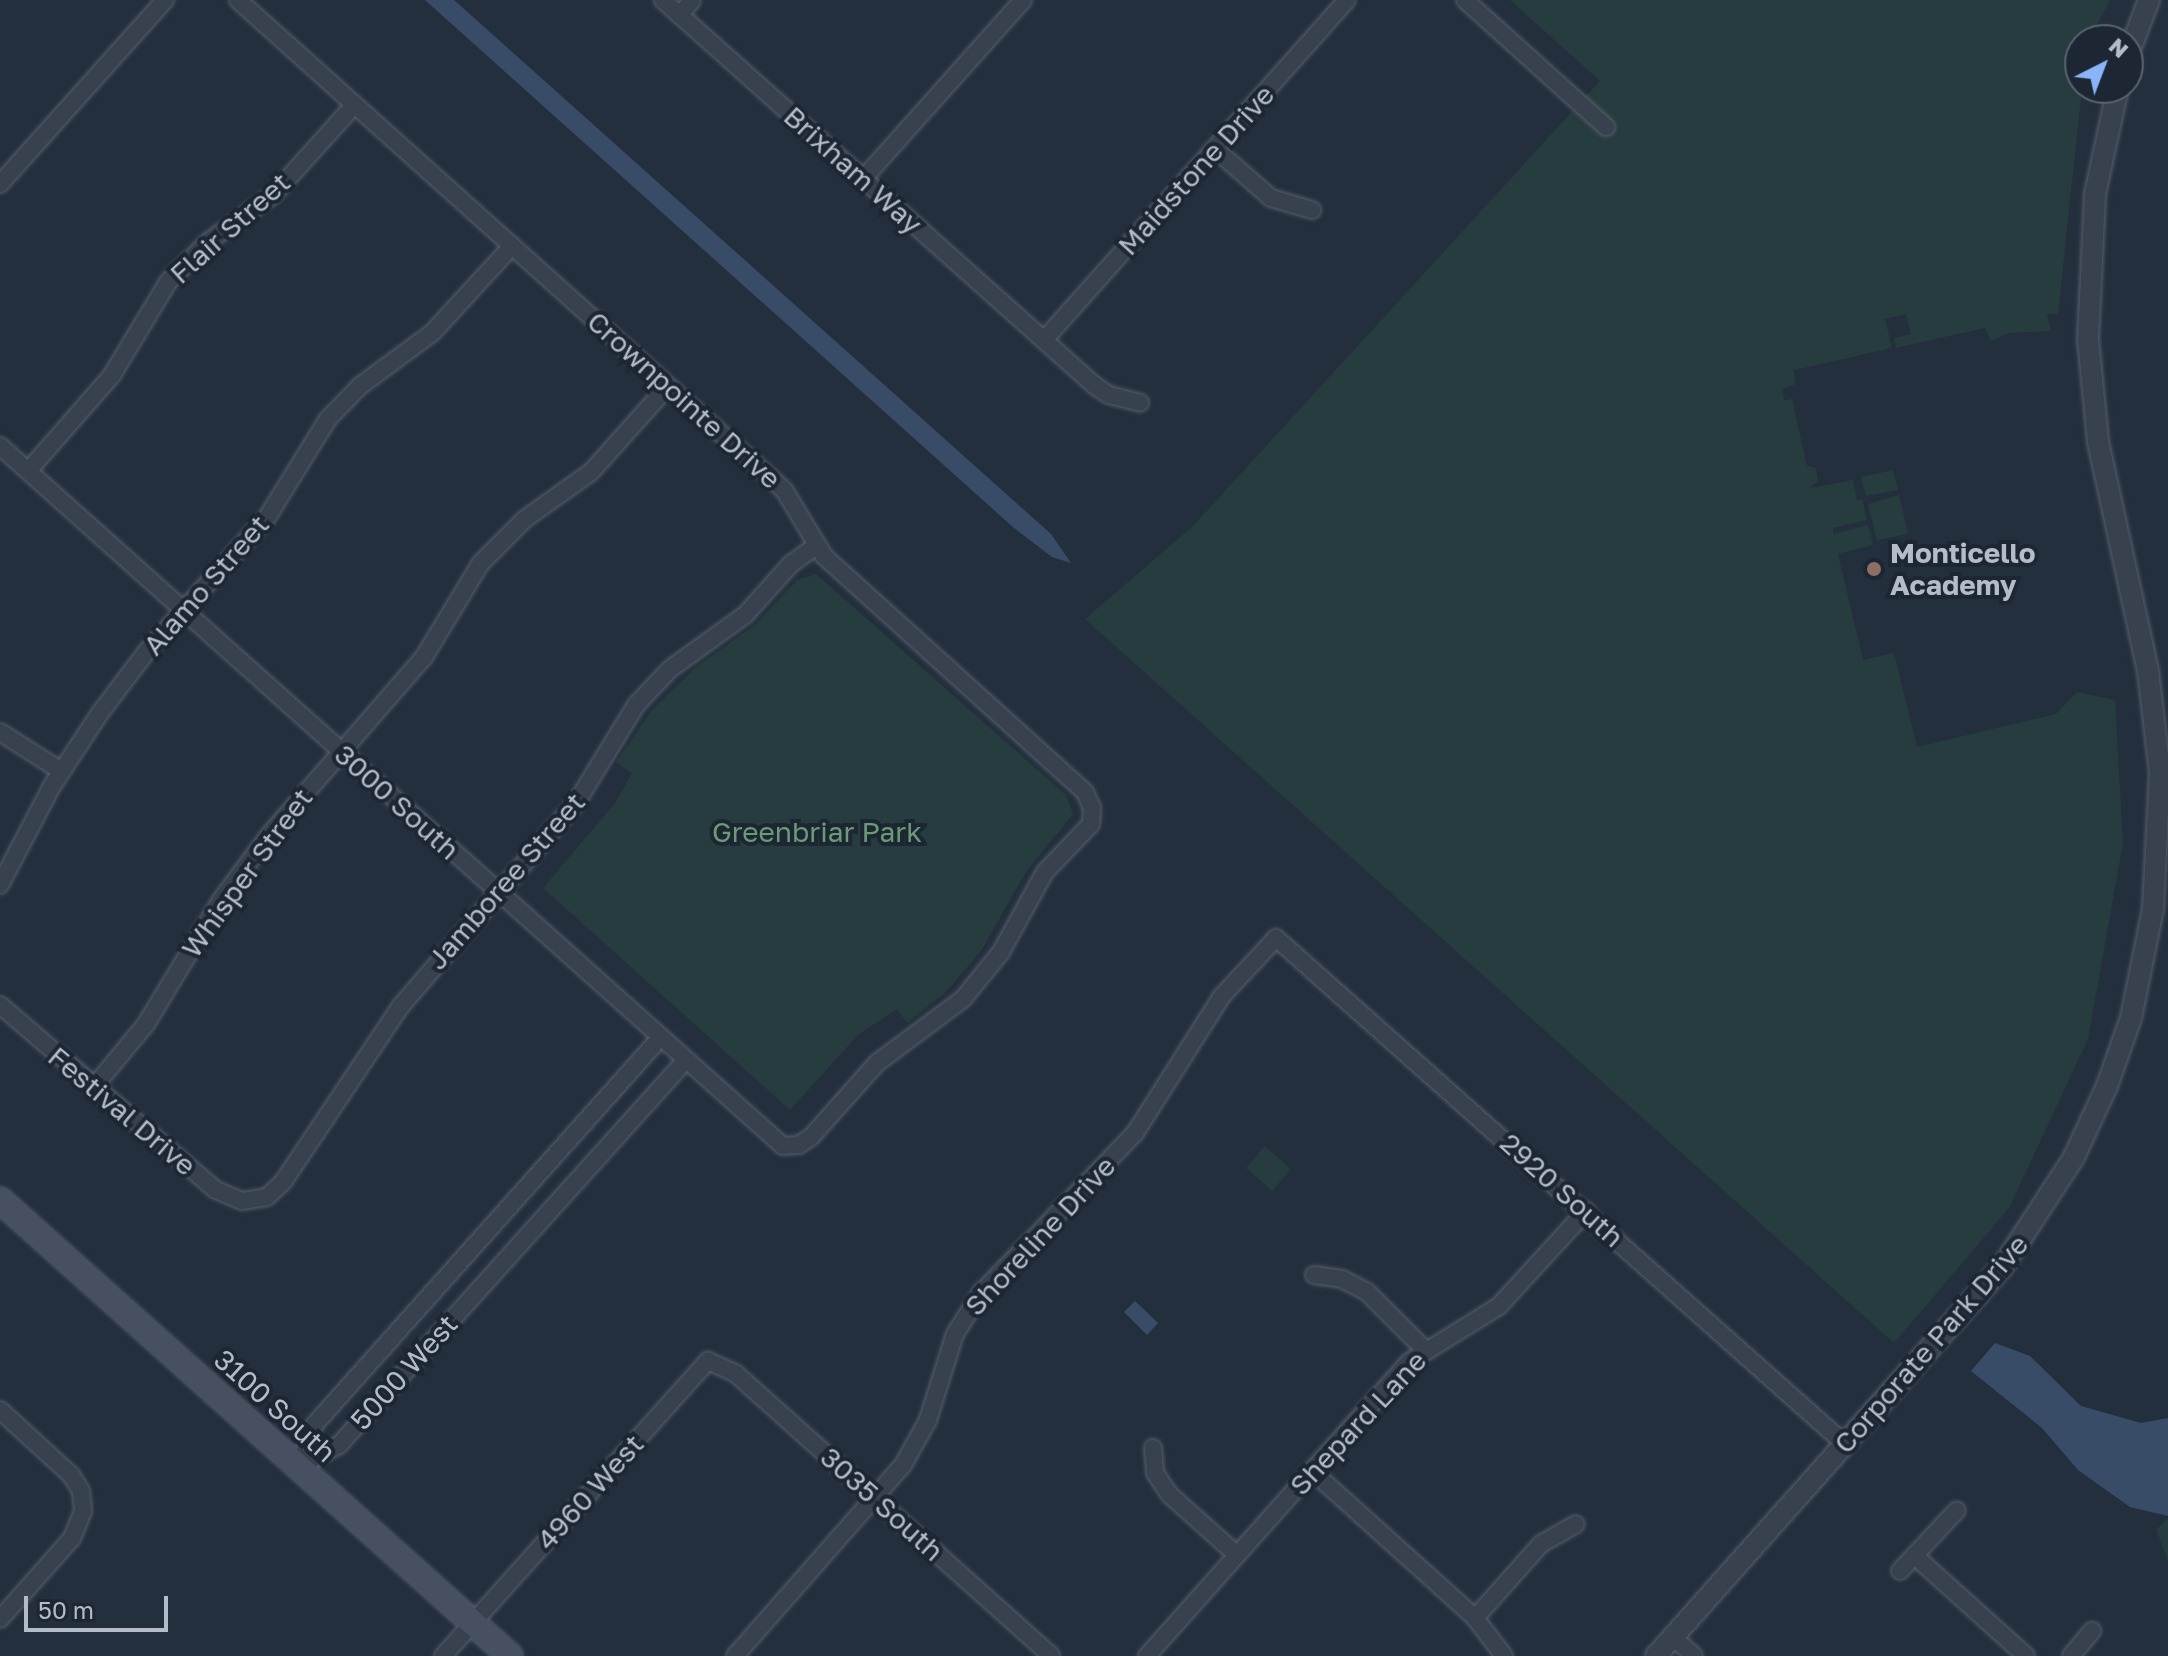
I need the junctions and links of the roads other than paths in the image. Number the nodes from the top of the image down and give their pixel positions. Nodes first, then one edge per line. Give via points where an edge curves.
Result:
1 (165, 0) edge
2 (238, 0) edge
3 (663, 0) edge
4 (692, 0) edge
5 (1023, 0) edge
6 (1347, 0) edge
7 (1465, 0) edge
8 (2149, 0) edge
9 (680, 15) junction
10 (2140, 24) edge
11 (2115, 104) edge
12 (354, 105) junction
13 (1606, 127) dead end
14 (1215, 149) junction
15 (863, 179) junction
16 (0, 184) edge
17 (1312, 210) dead end
18 (512, 246) junction
19 (1044, 340) junction
20 (668, 386) junction
21 (1140, 403) dead end
22 (0, 446) edge
23 (28, 471) junction
24 (816, 546) junction
25 (183, 610) junction
26 (0, 732) edge
27 (340, 751) junction
28 (61, 771) junction
29 (0, 885) edge
30 (497, 892) junction
31 (1276, 938) joint
32 (0, 1005) edge
33 (660, 1038) junction
34 (685, 1061) junction
35 (93, 1088) junction
36 (799, 1145) joint
37 (0, 1200) edge
38 (253, 1201) joint
39 (1586, 1211) junction
40 (1314, 1275) dead end
41 (1424, 1349) junction
42 (708, 1361) joint
43 (0, 1410) edge
44 (1846, 1445) junction
45 (1153, 1448) dead end
46 (298, 1467) junction
47 (1312, 1471) junction
48 (876, 1498) junction
49 (1957, 1510) dead end
50 (1576, 1524) dead end
51 (1237, 1555) junction
52 (1916, 1557) junction
53 (1900, 1571) dead end
54 (1475, 1618) junction
55 (0, 1619) edge
56 (473, 1623) junction
57 (2092, 1631) dead end
58 (1673, 1637) junction
59 (443, 1656) edge
60 (510, 1656) edge
61 (735, 1656) edge
62 (1051, 1656) edge
63 (1147, 1656) edge
64 (1504, 1656) edge
65 (1656, 1656) edge
66 (1694, 1656) edge
67 (2026, 1656) edge
68 (2071, 1656) edge

1 - 16 street
2 - 12 street, Crownpointe Drive
3 - 9 street, Brixham Way
4 - 9 street
5 - 15 street
6 - 14 street, Maidstone Drive
7 - 13 street
8 - 10 street
9 - 15 street, Brixham Way
11 - 44 street, Corporate Park Drive via 2095,194 2088,339 2105,479 2156,724 2161,822 2145,960 2107,1086 2054,1191 1986,1286
12 - 18 street, Crownpointe Drive
12 - 23 street, Flair Street via 274,194 223,230 174,275 106,382
14 - 17 street via 1271,198
14 - 19 street, Maidstone Drive
15 - 19 street, Brixham Way
18 - 20 street, Crownpointe Drive
18 - 25 street, Alamo Street via 432,333 360,386 328,419 268,516
19 - 21 street, Brixham Way via 1101,391
20 - 24 street, Crownpointe Drive via 784,490
20 - 27 street, Whisper Street via 591,472 495,546 459,594 424,657
22 - 23 street, 3000 South
23 - 25 street, 3000 South
24 - 30 street, Jamboree Street via 791,564 745,615 679,662 650,690 624,721 576,803
24 - 36 street, Crownpointe Drive via 1085,792 1092,808 1091,824 1045,872 1011,936 976,985 950,1011 877,1063
25 - 27 street, 3000 South
25 - 28 street, Alamo Street via 122,682
26 - 28 street
27 - 30 street, 3000 South
27 - 35 street, Whisper Street via 241,872 146,1024
28 - 29 street, Alamo Street
30 - 33 street, 3000 South
30 - 38 street, Jamboree Street via 374,1040 283,1182 267,1197
31 - 39 street, 2920 South
31 - 48 street, Shoreline Drive via 1222,996 1135,1133 966,1313 916,1447
32 - 35 street, Festival Drive
33 - 34 street, 3000 South
33 - 46 street, 5000 West via 315,1424
34 - 36 street, 3000 South via 775,1141
34 - 46 street, 5000 West via 339,1445
35 - 38 street, Festival Drive via 216,1190 232,1199
37 - 46 main road, 3100 South
39 - 41 street, Shepard Lane via 1499,1306
39 - 44 street, 2920 South
40 - 41 street via 1342,1279 1366,1291
41 - 47 street, Shepard Lane
42 - 48 street, 3035 South via 735,1373
42 - 56 street, 4960 West
43 - 55 street via 71,1475 81,1491 83,1511 72,1538
44 - 58 street, Corporate Park Drive
45 - 51 street via 1155,1473 1170,1495
46 - 56 main road, 3100 South
47 - 51 street, Shepard Lane
47 - 54 street
48 - 61 street, Shoreline Drive
48 - 62 street, 3035 South
49 - 52 street
50 - 54 street via 1541,1544
51 - 63 street, Shepard Lane
52 - 53 street
52 - 67 street
54 - 64 street
56 - 59 street, 4960 West
56 - 60 main road, 3100 South
57 - 68 street
58 - 65 street, Corporate Park Drive
58 - 66 street

